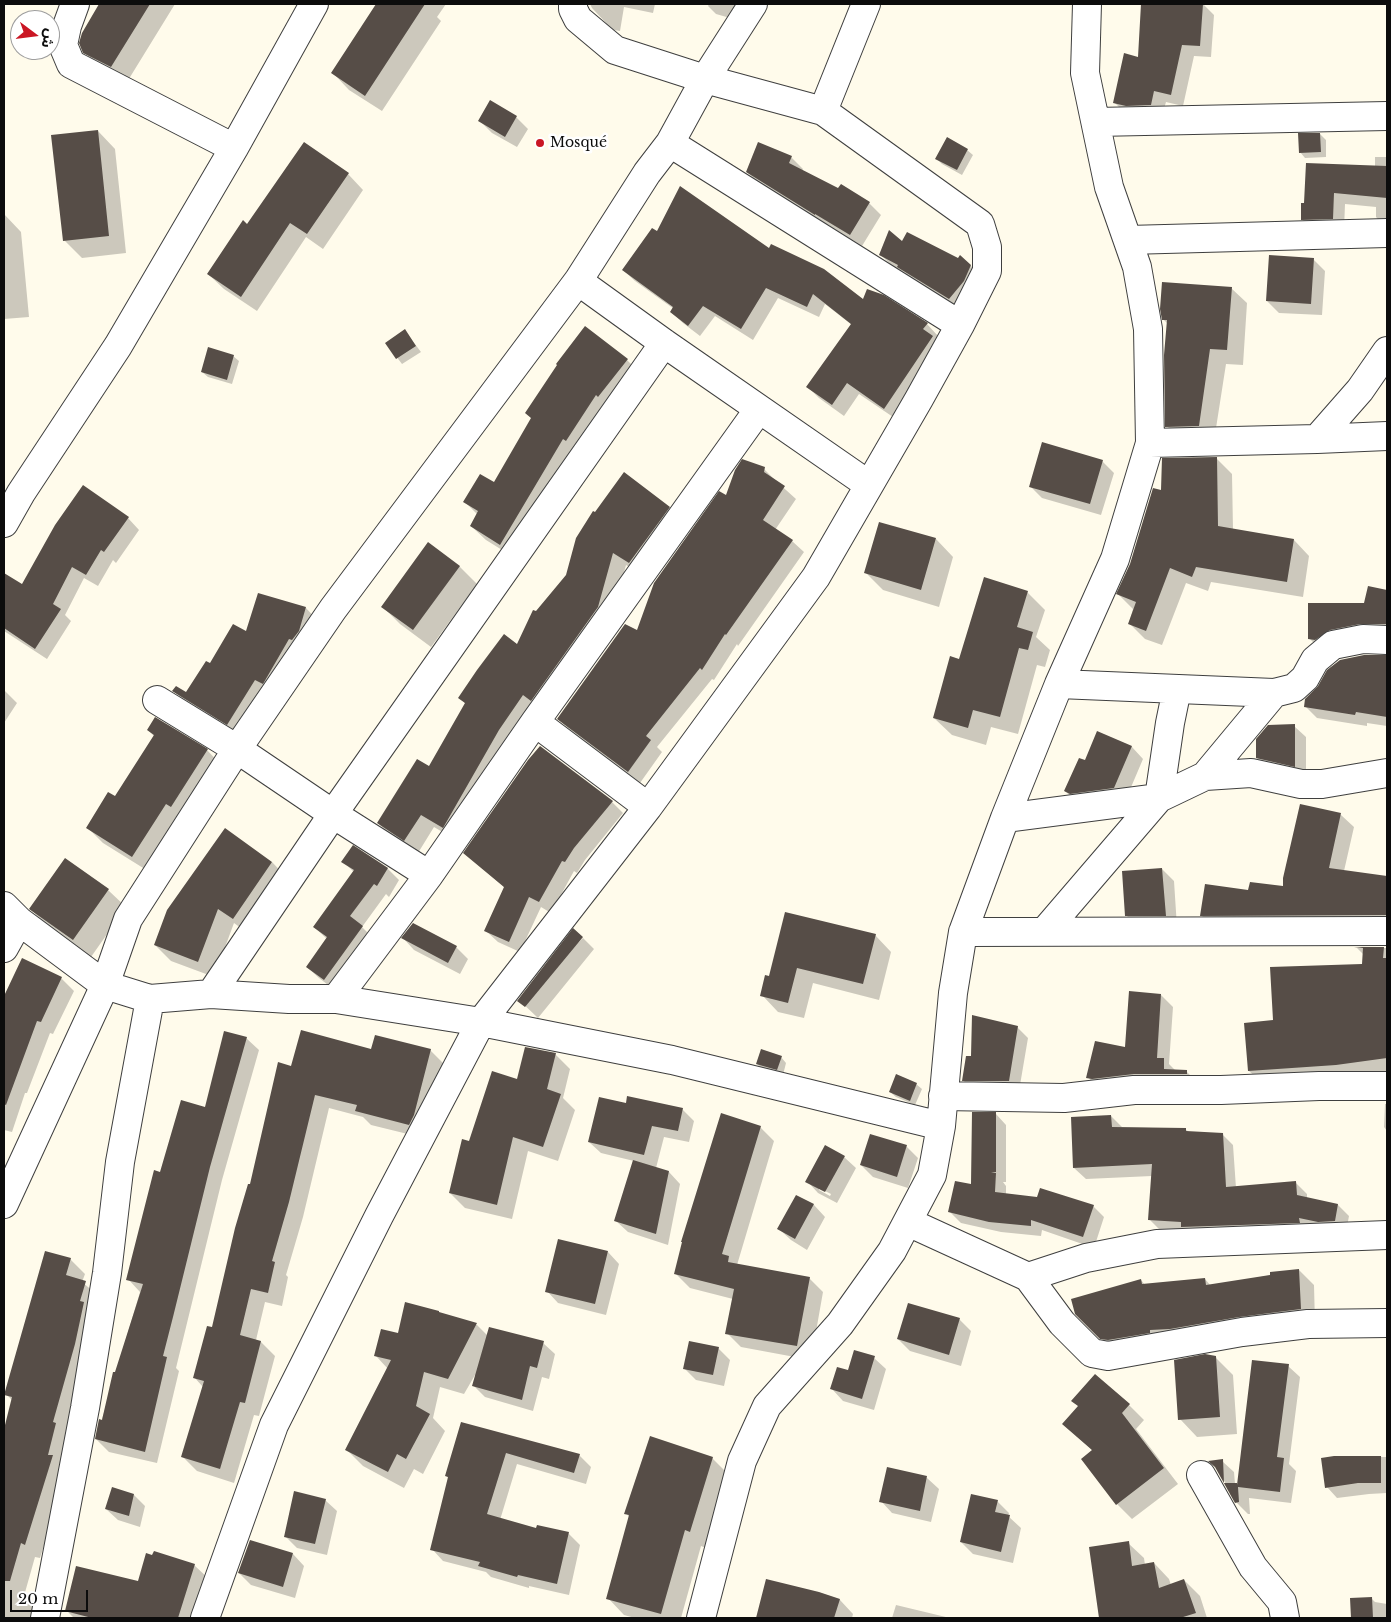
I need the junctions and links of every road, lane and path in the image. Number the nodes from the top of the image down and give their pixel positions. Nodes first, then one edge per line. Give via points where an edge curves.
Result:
1 (75, 4) edge
2 (314, 4) edge
3 (573, 4) edge
4 (753, 4) edge
5 (866, 4) edge
6 (1087, 4) edge
7 (705, 78) junction
8 (823, 111) junction
9 (1387, 116) edge
10 (1096, 122) junction
11 (670, 144) junction
12 (234, 148) junction
13 (1387, 233) edge
14 (1128, 240) junction
15 (578, 281) junction
16 (960, 325) junction
17 (664, 344) junction
18 (1387, 351) edge
19 (759, 409) junction
20 (1387, 436) edge
21 (1317, 439) junction
22 (1150, 443) junction
23 (869, 485) junction
24 (4, 523) edge
25 (1387, 640) edge
26 (1059, 684) junction
27 (1177, 689) junction
28 (1274, 693) junction
29 (157, 700) dead end
30 (535, 722) junction
31 (237, 749) junction
32 (1387, 773) edge
33 (1206, 776) junction
34 (1159, 798) junction
35 (648, 807) junction
36 (334, 814) junction
37 (1005, 818) junction
38 (429, 875) junction
39 (12, 913) edge
40 (1387, 931) edge
41 (963, 932) junction
42 (1044, 932) junction
43 (4, 948) edge
44 (105, 985) junction
45 (211, 994) junction
46 (150, 998) junction
47 (336, 999) junction
48 (481, 1022) junction
49 (1387, 1086) edge
50 (944, 1096) junction
51 (941, 1126) junction
52 (4, 1204) edge
53 (908, 1222) junction
54 (1387, 1235) edge
55 (1028, 1277) junction
56 (1387, 1322) edge
57 (1201, 1474) dead end
58 (45, 1618) edge
59 (205, 1618) edge
60 (701, 1618) edge
61 (1285, 1618) edge

1 - 12 street via 63,45 71,64
2 - 12 street
3 - 7 street via 572,9 578,19 615,50
4 - 7 street
5 - 8 street
6 - 10 street via 1085,73
7 - 8 street
7 - 11 street
8 - 16 street via 980,224 987,246 987,271
9 - 10 street
10 - 14 street via 1109,187
11 - 15 street via 646,173
11 - 16 street
12 - 24 street via 118,346
13 - 14 street
14 - 22 street via 1137,267 1148,329
15 - 17 street
15 - 31 street via 334,608
16 - 23 street
17 - 19 street
17 - 36 street
18 - 21 street via 1360,390
19 - 23 street
19 - 30 street
20 - 21 street
21 - 22 street
22 - 26 street via 1115,558
23 - 35 street via 816,577
25 - 28 street via 1363,639 1333,645 1315,660 1305,678 1294,688
26 - 27 street
26 - 37 street
27 - 28 street
27 - 34 street
28 - 33 street
29 - 31 street
30 - 35 street
30 - 38 street
31 - 36 street
31 - 44 street via 128,919
32 - 33 street via 1322,784 1301,784 1251,773
33 - 34 street
34 - 37 street
34 - 42 street
35 - 48 street
36 - 38 street
36 - 45 street
37 - 41 street
38 - 47 street
39 - 43 street
39 - 44 street
40 - 42 street
41 - 42 street
41 - 50 street via 952,992
44 - 46 street
44 - 52 street
45 - 46 street
45 - 47 street
46 - 58 street via 120,1162 108,1272 85,1408
47 - 48 street
48 - 51 street via 672,1060
48 - 59 street via 274,1425
49 - 50 street via 1134,1090 1064,1098
50 - 51 street
51 - 53 street via 932,1175
53 - 55 street
53 - 60 street via 892,1251 840,1324 767,1406 742,1462
54 - 55 street via 1157,1244 1086,1258
55 - 56 street via 1062,1323 1092,1353 1108,1356 1242,1332 1308,1324
57 - 61 street via 1253,1567 1282,1602

